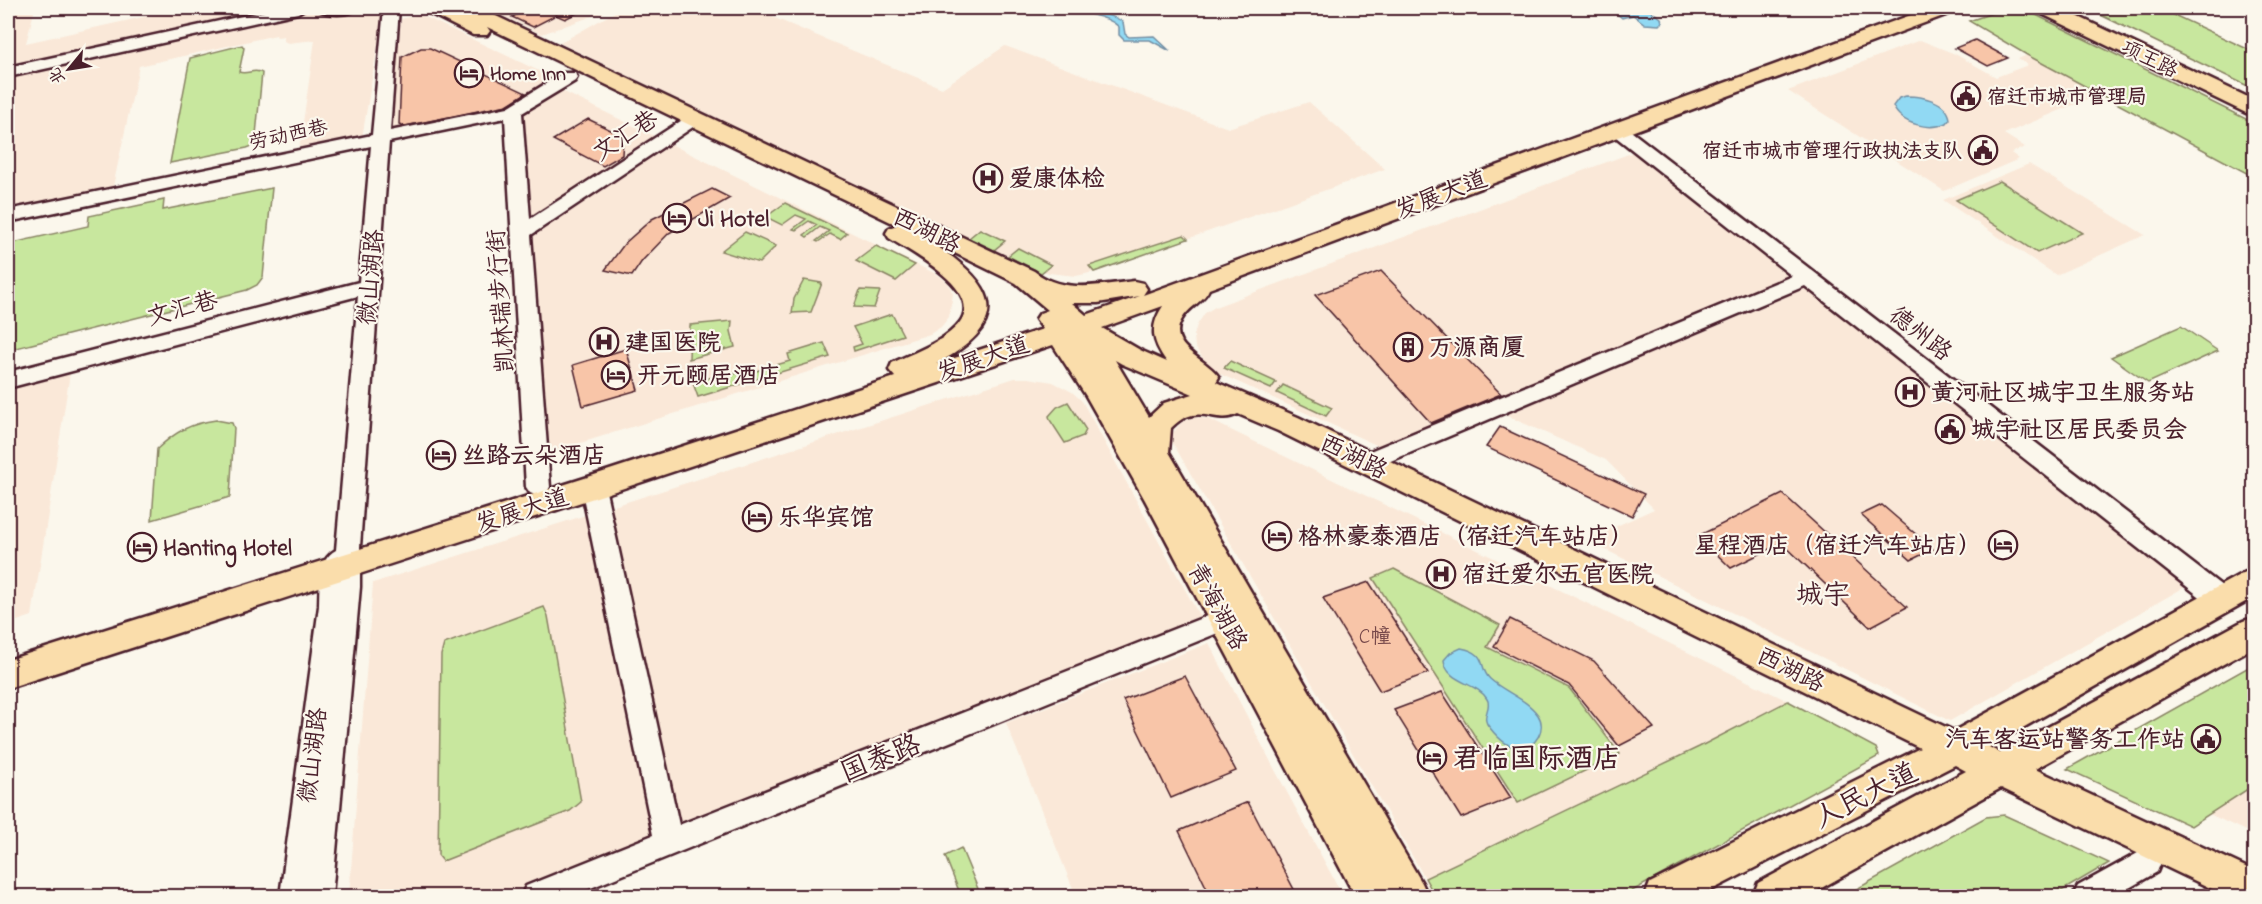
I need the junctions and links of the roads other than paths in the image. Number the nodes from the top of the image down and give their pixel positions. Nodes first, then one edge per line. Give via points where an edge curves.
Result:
1 (298, 8) edge
2 (325, 8) edge
3 (350, 8) edge
4 (391, 8) edge
5 (434, 8) edge
6 (464, 8) edge
7 (1918, 8) edge
8 (1947, 8) edge
9 (2045, 8) edge
10 (2065, 8) edge
11 (8, 72) edge
12 (569, 77) junction
13 (2254, 98) edge
14 (2254, 108) edge
15 (513, 111) junction
16 (688, 124) junction
17 (1617, 129) junction
18 (381, 138) junction
19 (8, 216) edge
20 (521, 233) junction
21 (898, 233) junction
22 (1260, 262) junction
23 (1025, 277) junction
24 (1807, 277) junction
25 (369, 286) junction
26 (1134, 289) junction
27 (1066, 323) junction
28 (905, 377) junction
29 (8, 380) edge
30 (1288, 424) junction
31 (1118, 428) junction
32 (1156, 450) junction
33 (1366, 462) junction
34 (538, 487) junction
35 (593, 487) junction
36 (343, 561) junction
37 (2254, 582) edge
38 (2222, 600) junction
39 (1226, 619) junction
40 (2254, 631) edge
41 (8, 655) edge
42 (8, 674) edge
43 (2050, 697) junction
44 (2082, 726) junction
45 (1954, 748) junction
46 (2002, 771) junction
47 (1871, 790) junction
48 (1901, 826) junction
49 (669, 842) junction
50 (2147, 862) dead end
51 (2254, 890) edge
52 (295, 897) edge
53 (317, 897) edge
54 (536, 897) edge
55 (1375, 897) edge
56 (1409, 897) edge
57 (1663, 897) edge
58 (1771, 897) edge
59 (2088, 897) edge

1 - 11 street
2 - 3 street
4 - 18 street, 微山湖路
5 - 12 main road, 西湖路
6 - 16 main road, 西湖路
7 - 26 main road, 发展大道
8 - 17 main road, 发展大道
9 - 14 main road, 项王路
10 - 13 main road, 项王路
12 - 15 street, 劳动西巷
12 - 16 main road, 西湖路
15 - 18 street, 劳动西巷
15 - 20 street, 凯林瑞步行街
16 - 20 street, 文汇巷
16 - 21 main road, 西湖路
16 - 23 main road, 西湖路
17 - 22 main road, 发展大道
17 - 24 street, 德州路
18 - 19 street, 劳动西巷
18 - 25 street, 微山湖路
20 - 34 street, 凯林瑞步行街
21 - 27 main road, 西湖路 via 1017,289
21 - 28 main road via 960,277 970,286 978,304 977,317 969,328
22 - 27 main road, 发展大道
22 - 30 main road via 1185,298 1167,321 1165,336 1170,350 1182,362
23 - 26 main road via 1073,296
23 - 27 main road, 西湖路
24 - 33 street
24 - 38 street, 德州路
25 - 29 street, 文汇巷
25 - 36 street, 微山湖路
26 - 27 main road, 发展大道
27 - 28 main road, 发展大道
27 - 30 main road, 西湖路 via 1131,357
27 - 31 main road, 青海湖路
27 - 32 main road, 青海湖路
28 - 31 main road via 1041,355 1058,360 1076,373
28 - 34 main road, 发展大道
28 - 35 main road, 发展大道
30 - 32 main road via 1212,403 1194,404 1176,410 1160,422
30 - 33 main road, 西湖路
31 - 39 main road, 青海湖路
32 - 56 main road, 青海湖路
33 - 45 main road, 西湖路
34 - 36 main road, 发展大道
35 - 36 main road, 发展大道
35 - 49 street
36 - 41 main road, 发展大道
36 - 42 main road, 发展大道
36 - 52 street, 微山湖路 via 329,618
36 - 53 street, 微山湖路 via 348,587
37 - 38 main road, 人民大道
38 - 43 main road, 人民大道
39 - 49 street, 国泰路
39 - 55 main road, 青海湖路
40 - 44 main road, 人民大道
43 - 44 main road
43 - 45 main road, 人民大道
44 - 46 main road, 人民大道
45 - 46 main road, 西湖路
45 - 47 main road, 人民大道
46 - 48 main road, 人民大道
46 - 51 main road, 西湖路
47 - 48 main road
47 - 57 main road, 人民大道
48 - 58 main road, 人民大道
49 - 54 street, 国泰路
50 - 59 street

